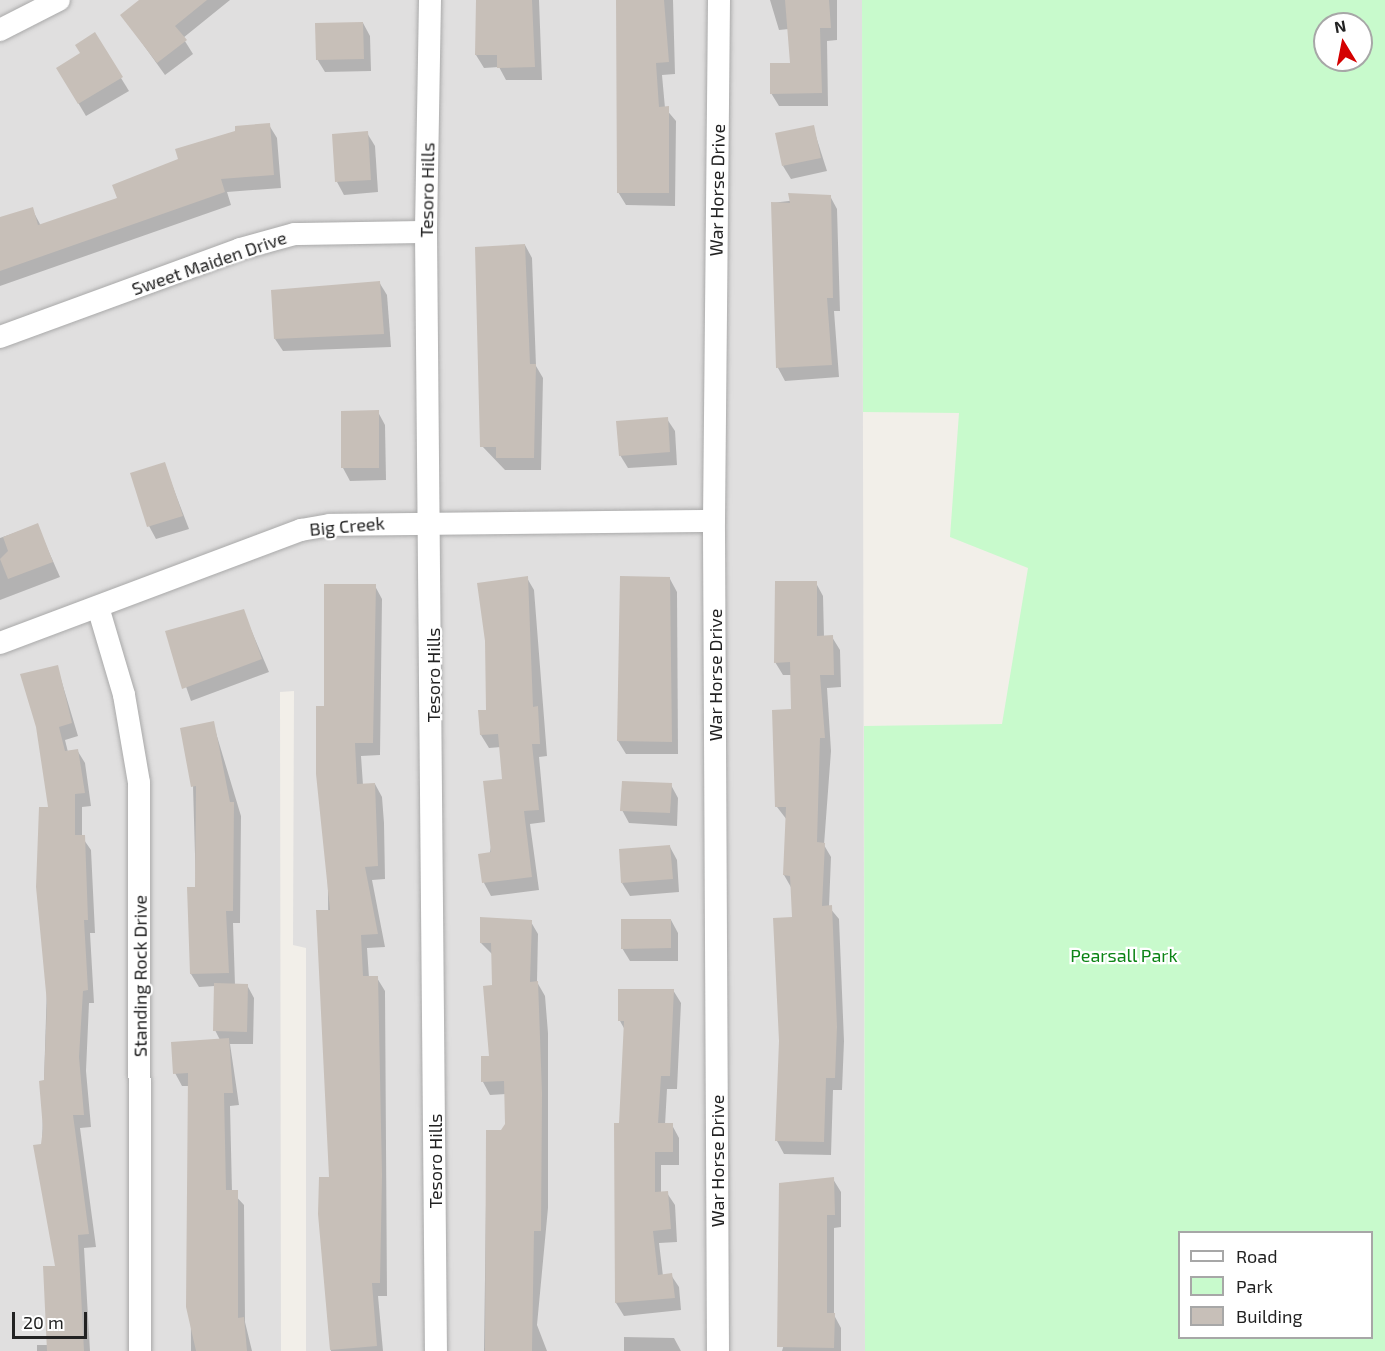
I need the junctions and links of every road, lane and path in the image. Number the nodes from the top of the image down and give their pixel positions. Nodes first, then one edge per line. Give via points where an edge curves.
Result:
1 (59, 0) edge
2 (430, 0) edge
3 (719, 0) edge
4 (0, 30) edge
5 (426, 232) junction
6 (0, 337) edge
7 (714, 521) junction
8 (432, 522) junction
9 (98, 607) junction
10 (0, 643) edge
11 (140, 1351) edge
12 (436, 1351) edge
13 (718, 1351) edge

1 - 4 street
2 - 5 street, Tesoro Hills
3 - 7 street, War Horse Drive
5 - 6 street, Sweet Maiden Drive via 295,234 240,249
5 - 8 street, Tesoro Hills
7 - 8 street, Big Creek
7 - 13 street, War Horse Drive
8 - 9 street, Big Creek via 301,530
8 - 12 street, Tesoro Hills
9 - 10 street, Big Creek
9 - 11 street, Standing Rock Drive via 127,706 139,783

